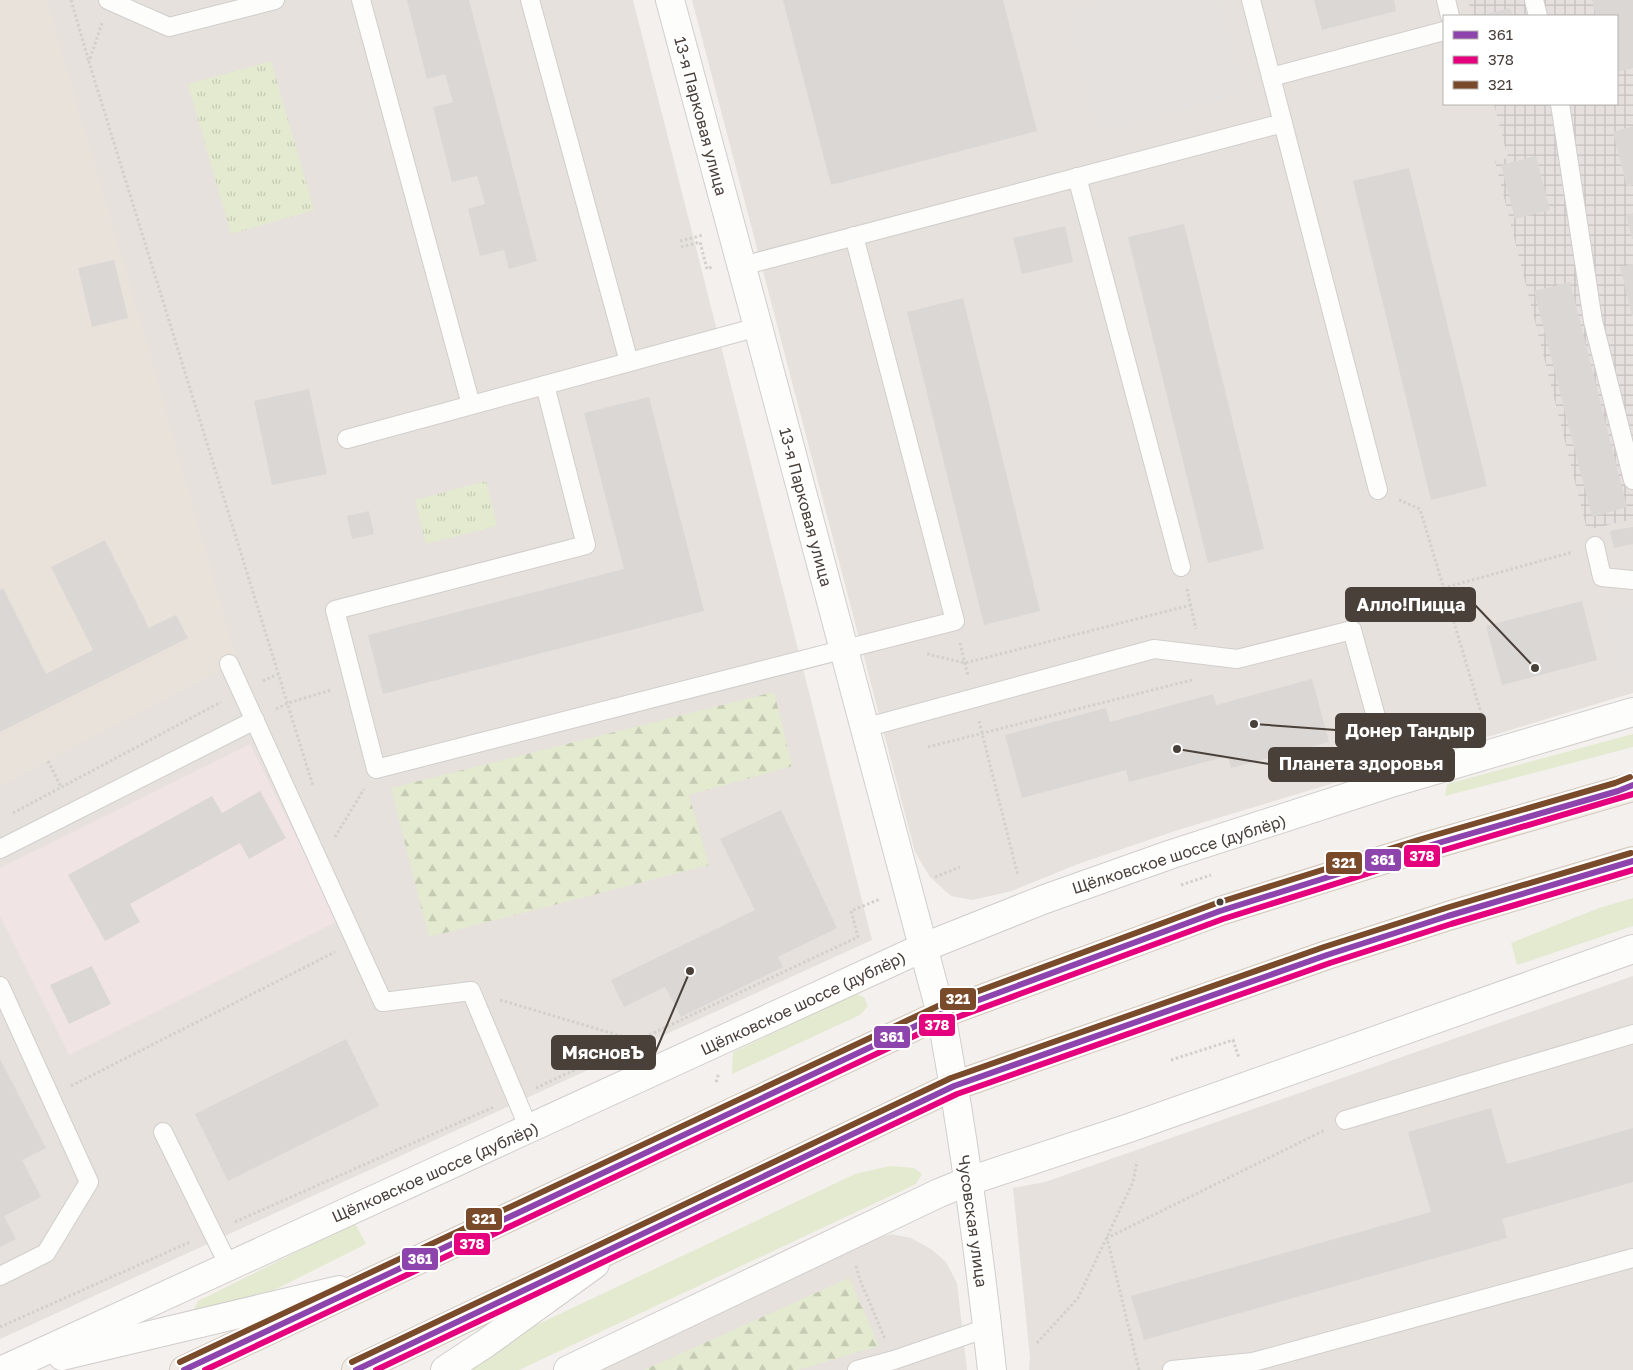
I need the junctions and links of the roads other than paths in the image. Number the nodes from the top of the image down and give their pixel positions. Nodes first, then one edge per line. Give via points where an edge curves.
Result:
1 (108, 0) edge
2 (275, 0) edge
3 (361, 0) edge
4 (530, 0) edge
5 (670, 0) edge
6 (1252, 0) edge
7 (1446, 0) edge
8 (1534, 0) edge
9 (1450, 15) edge
10 (1538, 15) edge
11 (1443, 31) edge
12 (1271, 77) junction
13 (1560, 105) edge
14 (1283, 123) junction
15 (1077, 177) junction
16 (854, 236) junction
17 (742, 266) junction
18 (758, 327) junction
19 (629, 362) junction
20 (545, 385) junction
21 (471, 405) junction
22 (347, 439) dead end
23 (1633, 480) edge
24 (1378, 490) dead end
25 (1595, 546) road end
26 (1182, 567) road end
27 (1633, 580) edge
28 (844, 649) junction
29 (229, 664) dead end
30 (1633, 712) edge
31 (255, 720) junction
32 (864, 728) junction
33 (1394, 782) junction
34 (1633, 787) edge
35 (0, 849) edge
36 (1633, 861) edge
37 (922, 948) junction
38 (1633, 949) edge
39 (0, 986) edge
40 (941, 1014) junction
41 (1633, 1034) edge
42 (954, 1086) junction
43 (1345, 1120) road end
44 (529, 1129) junction
45 (163, 1132) dead end
46 (969, 1181) junction
47 (627, 1241) junction
48 (1633, 1258) edge
49 (229, 1266) junction
50 (0, 1276) edge
51 (370, 1283) junction
52 (987, 1328) junction
53 (895, 1365) edge
54 (3, 1370) edge
55 (184, 1370) edge
56 (356, 1370) edge
57 (446, 1370) edge
58 (568, 1370) edge
59 (857, 1370) edge
60 (992, 1370) edge
61 (1172, 1370) edge

1 - 2 lane via 169,27
3 - 21 lane
4 - 19 lane
5 - 17 street, 13-я Парковая улица
6 - 12 lane
7 - 9 lane
8 - 10 lane
11 - 12 lane
12 - 14 lane
13 - 23 lane via 1593,321
14 - 15 lane
14 - 24 lane
15 - 16 lane
15 - 26 lane
16 - 17 lane
16 - 28 lane via 955,621
17 - 18 street, 13-я Парковая улица
18 - 19 lane
18 - 28 street, 13-я Парковая улица
19 - 20 lane
20 - 21 lane
20 - 28 lane via 586,545 335,610 376,769
21 - 22 lane
25 - 27 lane via 1602,577
28 - 32 street, 13-я Парковая улица
29 - 31 lane
30 - 33 street, Щёлковское шоссе (дублёр)
31 - 35 lane
31 - 44 lane via 383,1002 471,991
32 - 33 lane via 1154,649 1237,659 1352,630
32 - 37 street, 13-я Парковая улица
33 - 37 street, Щёлковское шоссе (дублёр) via 1172,854
34 - 40 main road via 1421,848 1220,911
36 - 42 main road via 1327,955
37 - 40 street, 13-я Парковая улица
37 - 44 street, Щёлковское шоссе (дублёр)
38 - 46 street via 1129,1128
39 - 50 lane via 90,1182 46,1253
40 - 42 street, Чусовская улица
40 - 51 main road
41 - 43 lane
42 - 46 street, Чусовская улица
42 - 47 main road
44 - 49 street, Щёлковское шоссе (дублёр)
45 - 49 lane
46 - 52 street, Чусовская улица
46 - 58 street
47 - 56 main road
47 - 57 street
48 - 61 lane via 1253,1362
49 - 54 street, Щёлковское шоссе (дублёр)
51 - 54 street
51 - 55 main road
52 - 53 lane
52 - 60 street, Чусовская улица
53 - 59 lane

